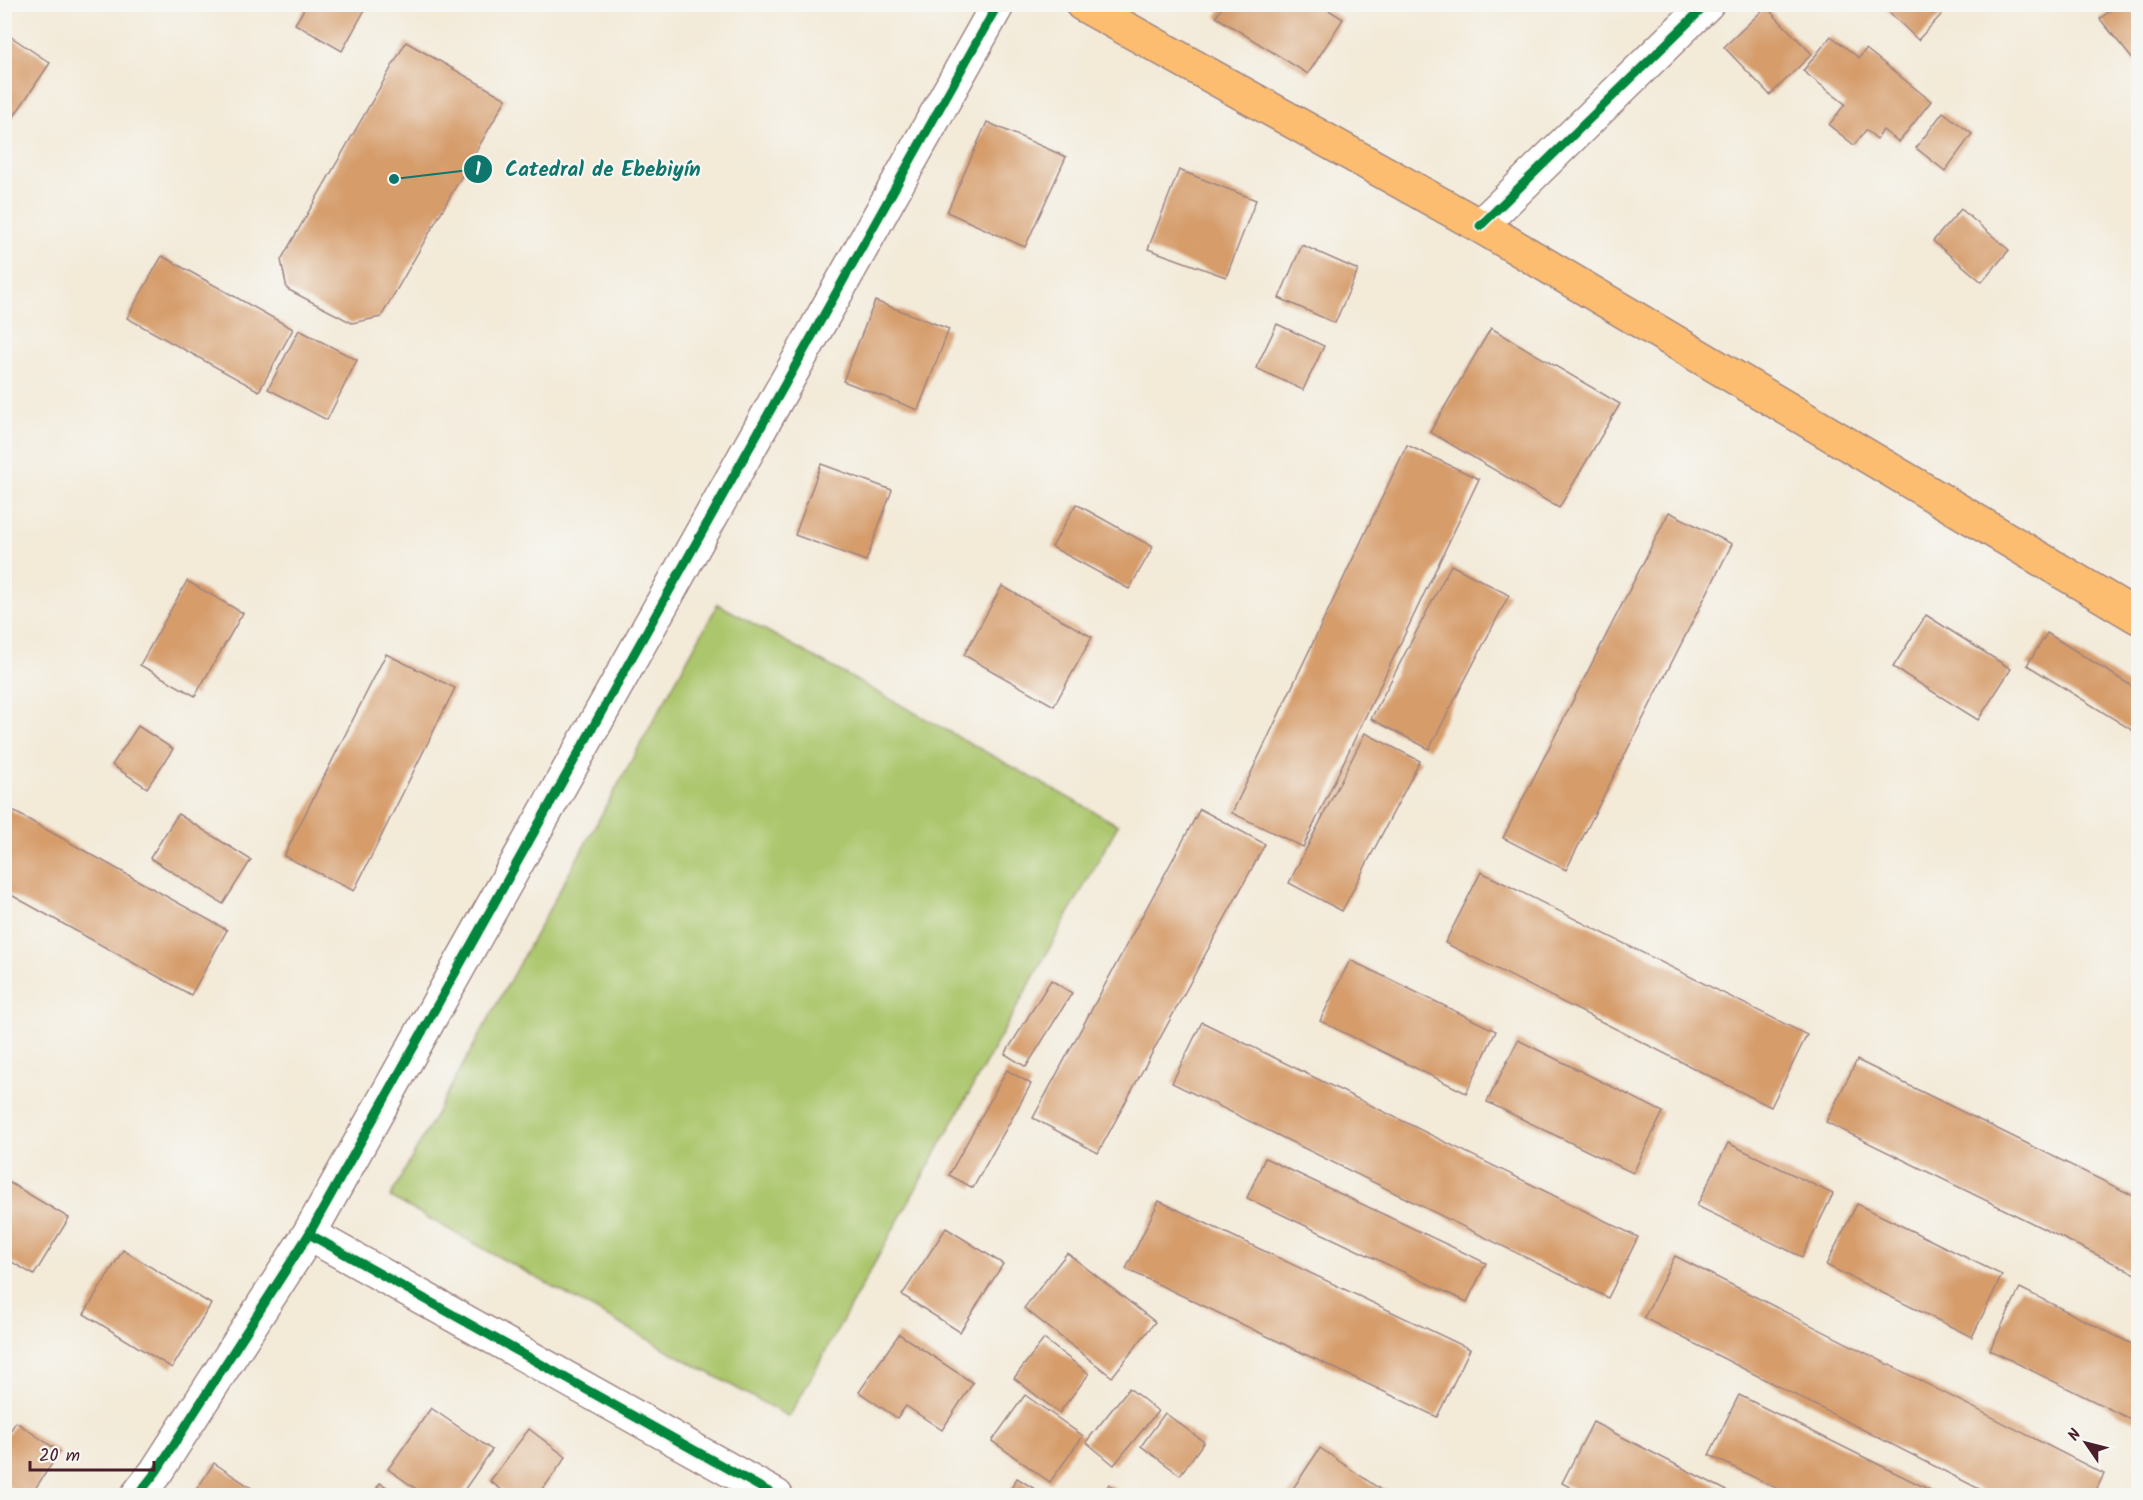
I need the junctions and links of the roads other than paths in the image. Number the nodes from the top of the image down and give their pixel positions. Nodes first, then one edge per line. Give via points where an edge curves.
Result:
1 (998, 4) edge
2 (1082, 4) edge
3 (1707, 4) edge
4 (1480, 226) junction
5 (2139, 617) edge
6 (309, 1234) junction
7 (137, 1496) edge
8 (776, 1496) edge

1 - 6 street
2 - 4 main road
3 - 4 street
4 - 5 main road
6 - 7 street
6 - 8 street

